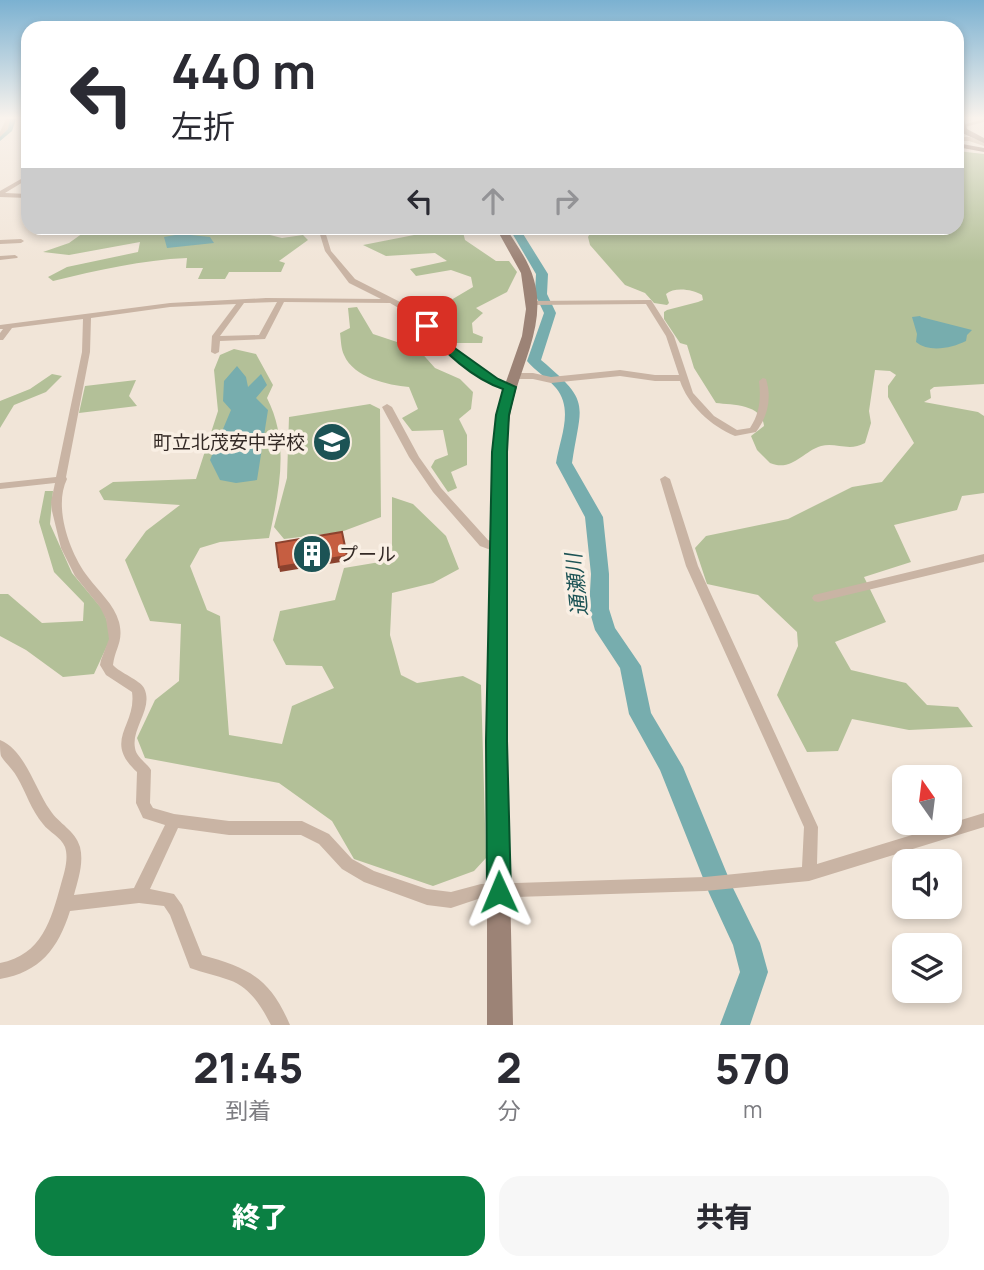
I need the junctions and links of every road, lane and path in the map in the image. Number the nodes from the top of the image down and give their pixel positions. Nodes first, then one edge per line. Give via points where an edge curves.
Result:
1 (21, 181) edge
2 (0, 194) edge
3 (21, 196) edge
4 (323, 235) edge
5 (503, 235) edge
6 (21, 241) dead end
7 (0, 242) edge
8 (15, 257) dead end
9 (0, 258) edge
10 (282, 300) junction
11 (242, 301) junction
12 (389, 301) junction
13 (536, 303) junction
14 (87, 315) junction
15 (10, 325) junction
16 (0, 327) edge
17 (0, 338) edge
18 (215, 340) junction
19 (215, 352) dead end
20 (684, 378) junction
21 (512, 381) junction
22 (763, 381) dead end
23 (387, 407) dead end
24 (62, 479) junction
25 (665, 479) dead end
26 (0, 486) edge
27 (499, 549) junction
28 (984, 558) edge
29 (818, 598) dead end
30 (0, 746) edge
31 (984, 820) edge
32 (174, 821) junction
33 (808, 874) junction
34 (499, 892) junction
35 (139, 895) junction
36 (67, 904) junction
37 (0, 971) edge
38 (281, 1025) edge
39 (500, 1025) edge

1 - 2 street
2 - 3 street
4 - 12 street via 343,272
5 - 13 street via 522,263
6 - 7 street
8 - 9 street
10 - 11 street
10 - 12 street
10 - 18 street via 262,337
11 - 14 street
11 - 18 street
12 - 21 street via 416,316 451,352 494,382
13 - 20 street via 648,302 670,336
13 - 21 street
14 - 15 street
14 - 24 street via 86,352
15 - 16 street
15 - 17 street
18 - 19 street
20 - 21 street via 620,373
20 - 22 street via 689,394 704,411 724,428 741,434 754,430 765,409
21 - 27 street via 500,438
23 - 27 street via 437,490 484,543
24 - 26 street
24 - 32 street via 57,521 80,574 105,602 114,625 107,667 111,675 138,689 141,698 128,730 127,749 144,770 143,803 148,813
25 - 33 street via 692,566 811,827
27 - 34 street
28 - 29 street
30 - 36 street via 17,761 47,818 73,847 75,866
31 - 33 street
32 - 34 street via 229,828 302,828 324,839 347,864 370,877 427,897 451,900 481,891
32 - 35 street
33 - 34 street via 705,884
34 - 39 street
35 - 36 street
35 - 38 street via 168,899 196,962 242,974 267,997
36 - 37 street via 41,952 11,970

